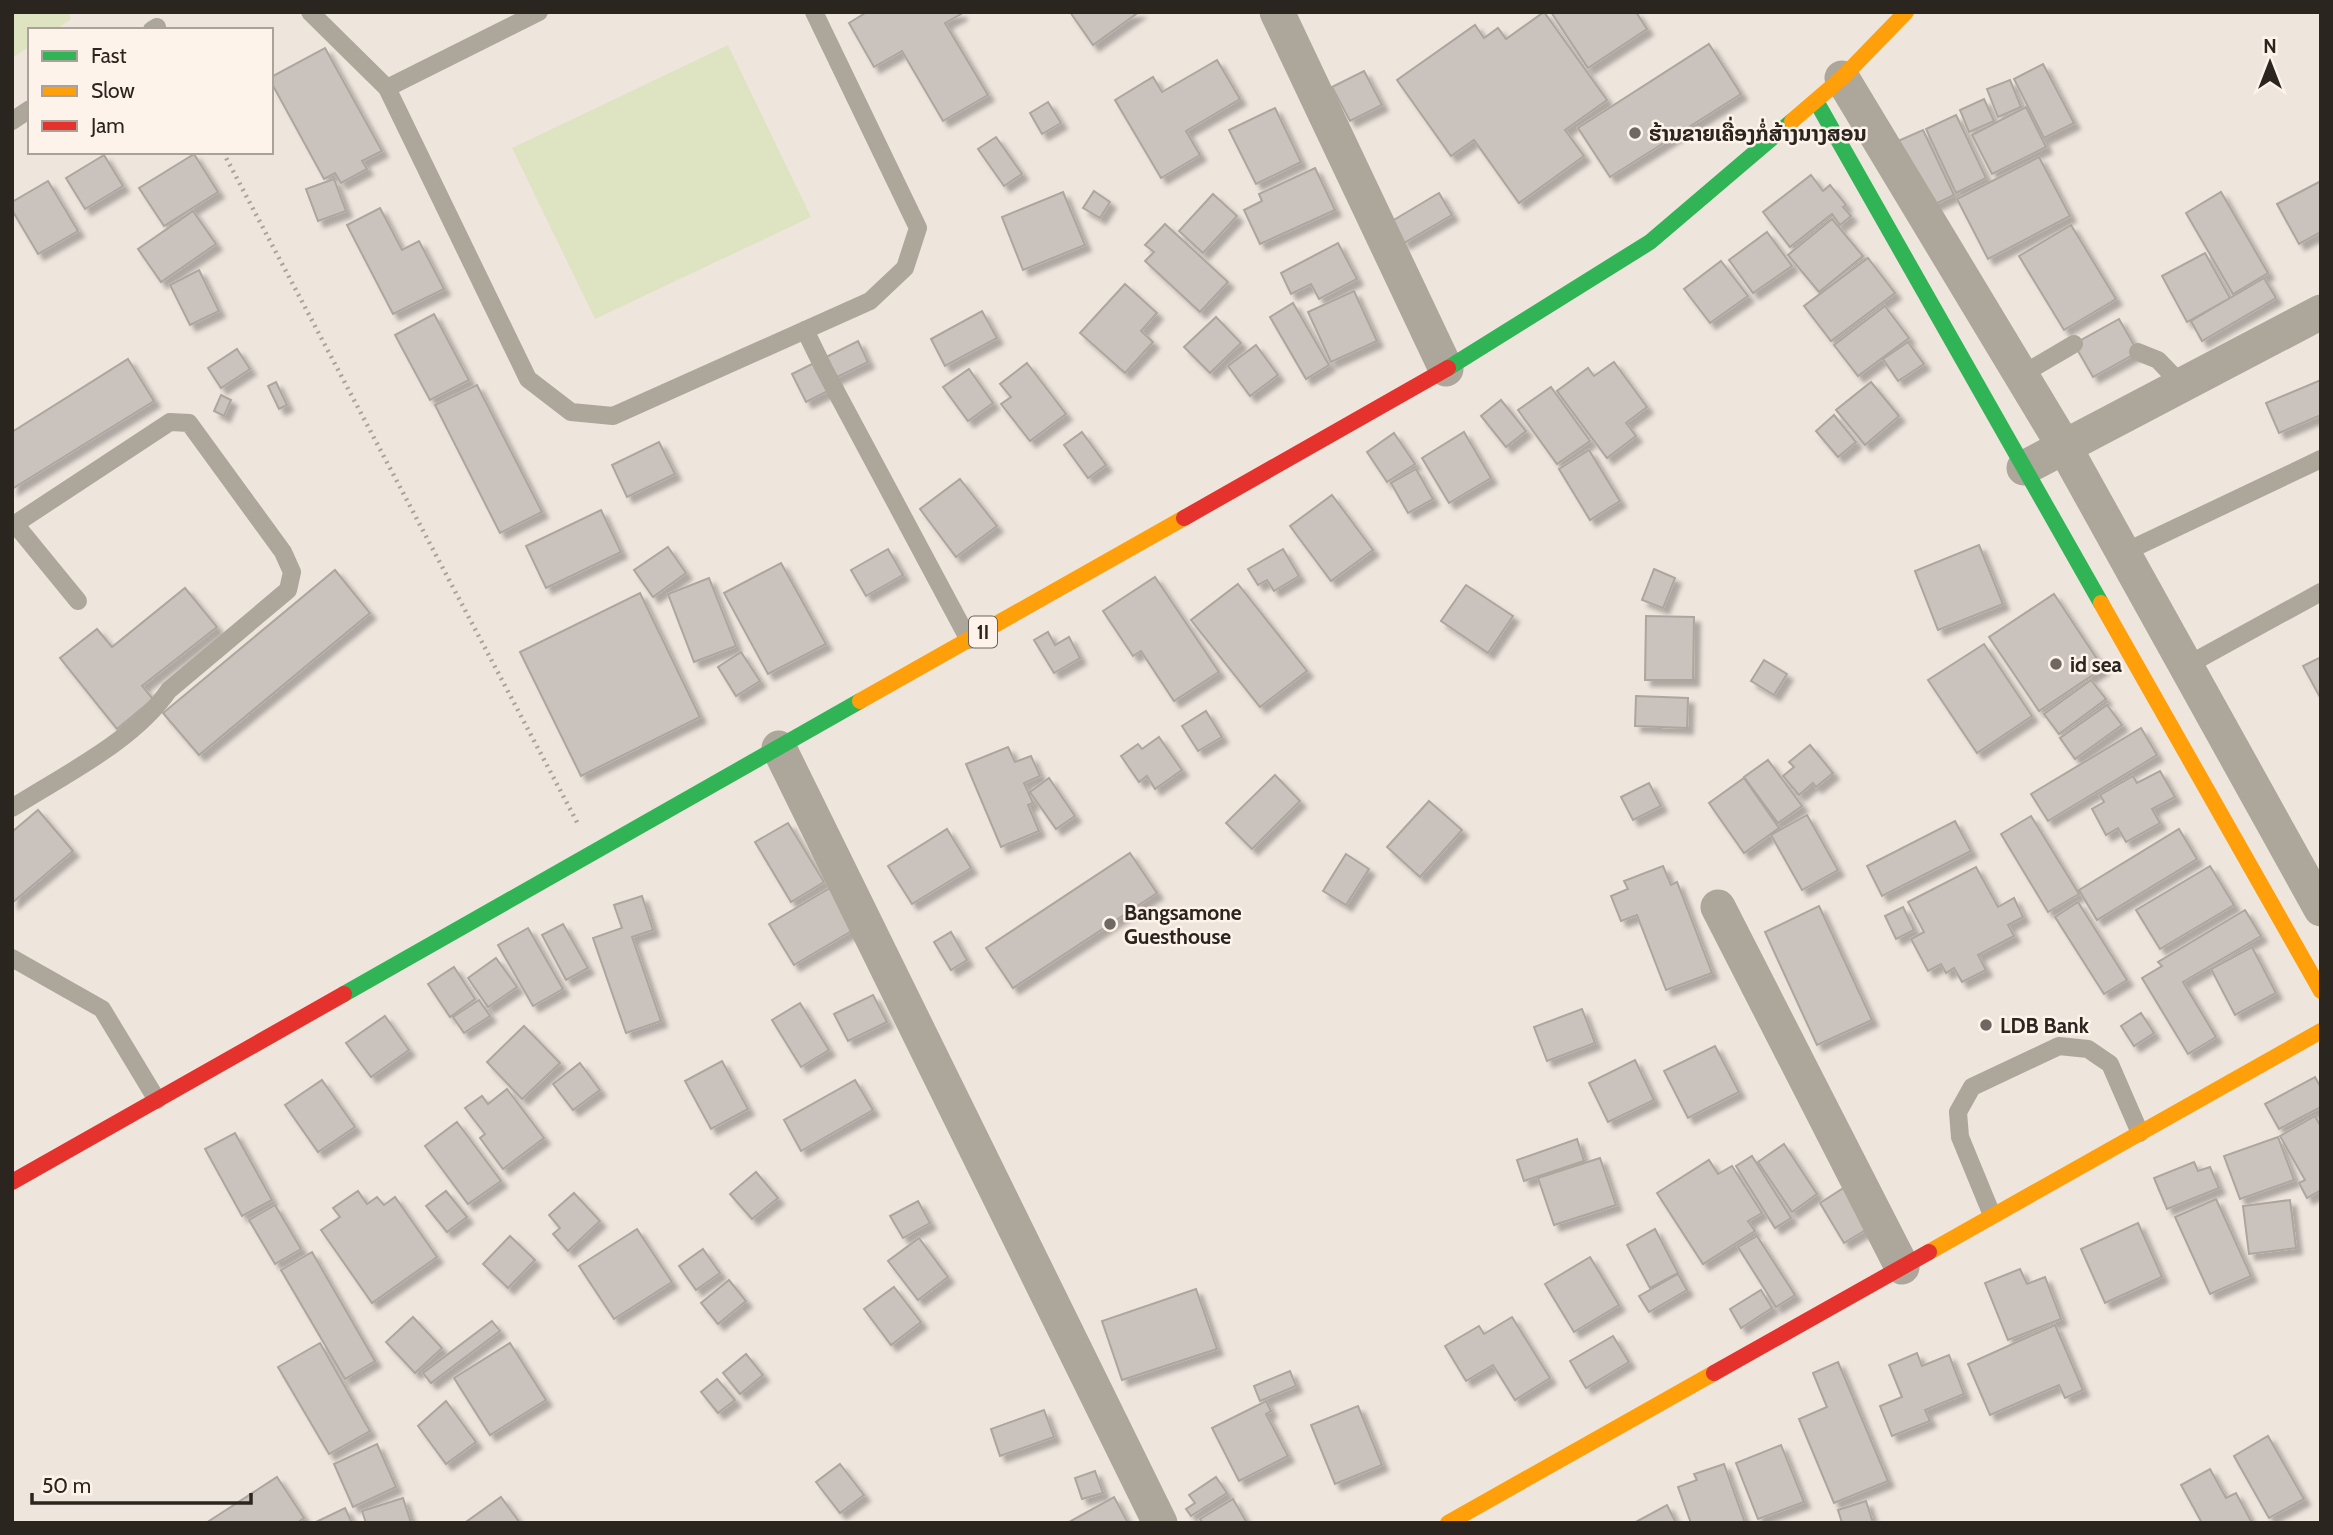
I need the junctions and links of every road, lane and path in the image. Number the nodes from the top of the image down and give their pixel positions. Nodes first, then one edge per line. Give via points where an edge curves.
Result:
1 (310, 12) edge
2 (539, 12) edge
3 (814, 12) edge
4 (1277, 12) edge
5 (1906, 12) edge
6 (1842, 78) junction
7 (387, 89) junction
8 (1816, 101) junction
9 (28, 110) edge
10 (12, 121) edge
11 (224, 154) edge
12 (2321, 312) edge
13 (805, 330) junction
14 (2074, 344) dead end
15 (2138, 352) dead end
16 (1446, 369) junction
17 (2021, 375) junction
18 (2182, 386) junction
19 (2065, 447) junction
20 (2321, 459) edge
21 (2024, 468) junction
22 (14, 525) edge
23 (2123, 553) junction
24 (2321, 592) edge
25 (78, 601) dead end
26 (969, 640) junction
27 (2186, 666) junction
28 (779, 748) junction
29 (12, 808) edge
30 (593, 853) junction
31 (1718, 907) dead end
32 (2321, 909) edge
33 (12, 958) edge
34 (2321, 992) edge
35 (2321, 1031) edge
36 (157, 1100) junction
37 (2140, 1133) junction
38 (12, 1182) edge
39 (1993, 1215) junction
40 (1902, 1267) junction
41 (1160, 1523) edge
42 (1448, 1523) edge

1 - 7 lane
2 - 7 lane
3 - 13 lane via 918,228 905,268 870,301
4 - 16 street
5 - 6 main road, 1I
6 - 8 main road, 1I
6 - 17 street
7 - 13 lane via 528,379 571,412 612,416
8 - 16 main road, 1I via 1650,242
8 - 21 main road
9 - 10 lane
11 - 30 path
12 - 18 street
13 - 26 lane
14 - 17 lane
15 - 18 lane via 2158,360
16 - 26 main road, 1I
17 - 19 street
18 - 19 street
19 - 21 street
19 - 23 street
20 - 23 lane
21 - 34 main road
22 - 25 lane
22 - 29 lane via 170,422 189,423 284,552 292,572 288,590 169,690 156,710
23 - 27 street
24 - 27 lane
26 - 28 main road, 1I
27 - 32 street
28 - 30 main road, 1I
28 - 41 street
30 - 36 main road, 1I
31 - 40 street
33 - 36 lane via 102,1009
35 - 37 main road
36 - 38 main road, 1I
37 - 39 main road
37 - 39 lane via 2109,1064 2088,1049 2059,1046 1972,1087 1958,1112 1959,1137
39 - 40 main road
40 - 42 main road

